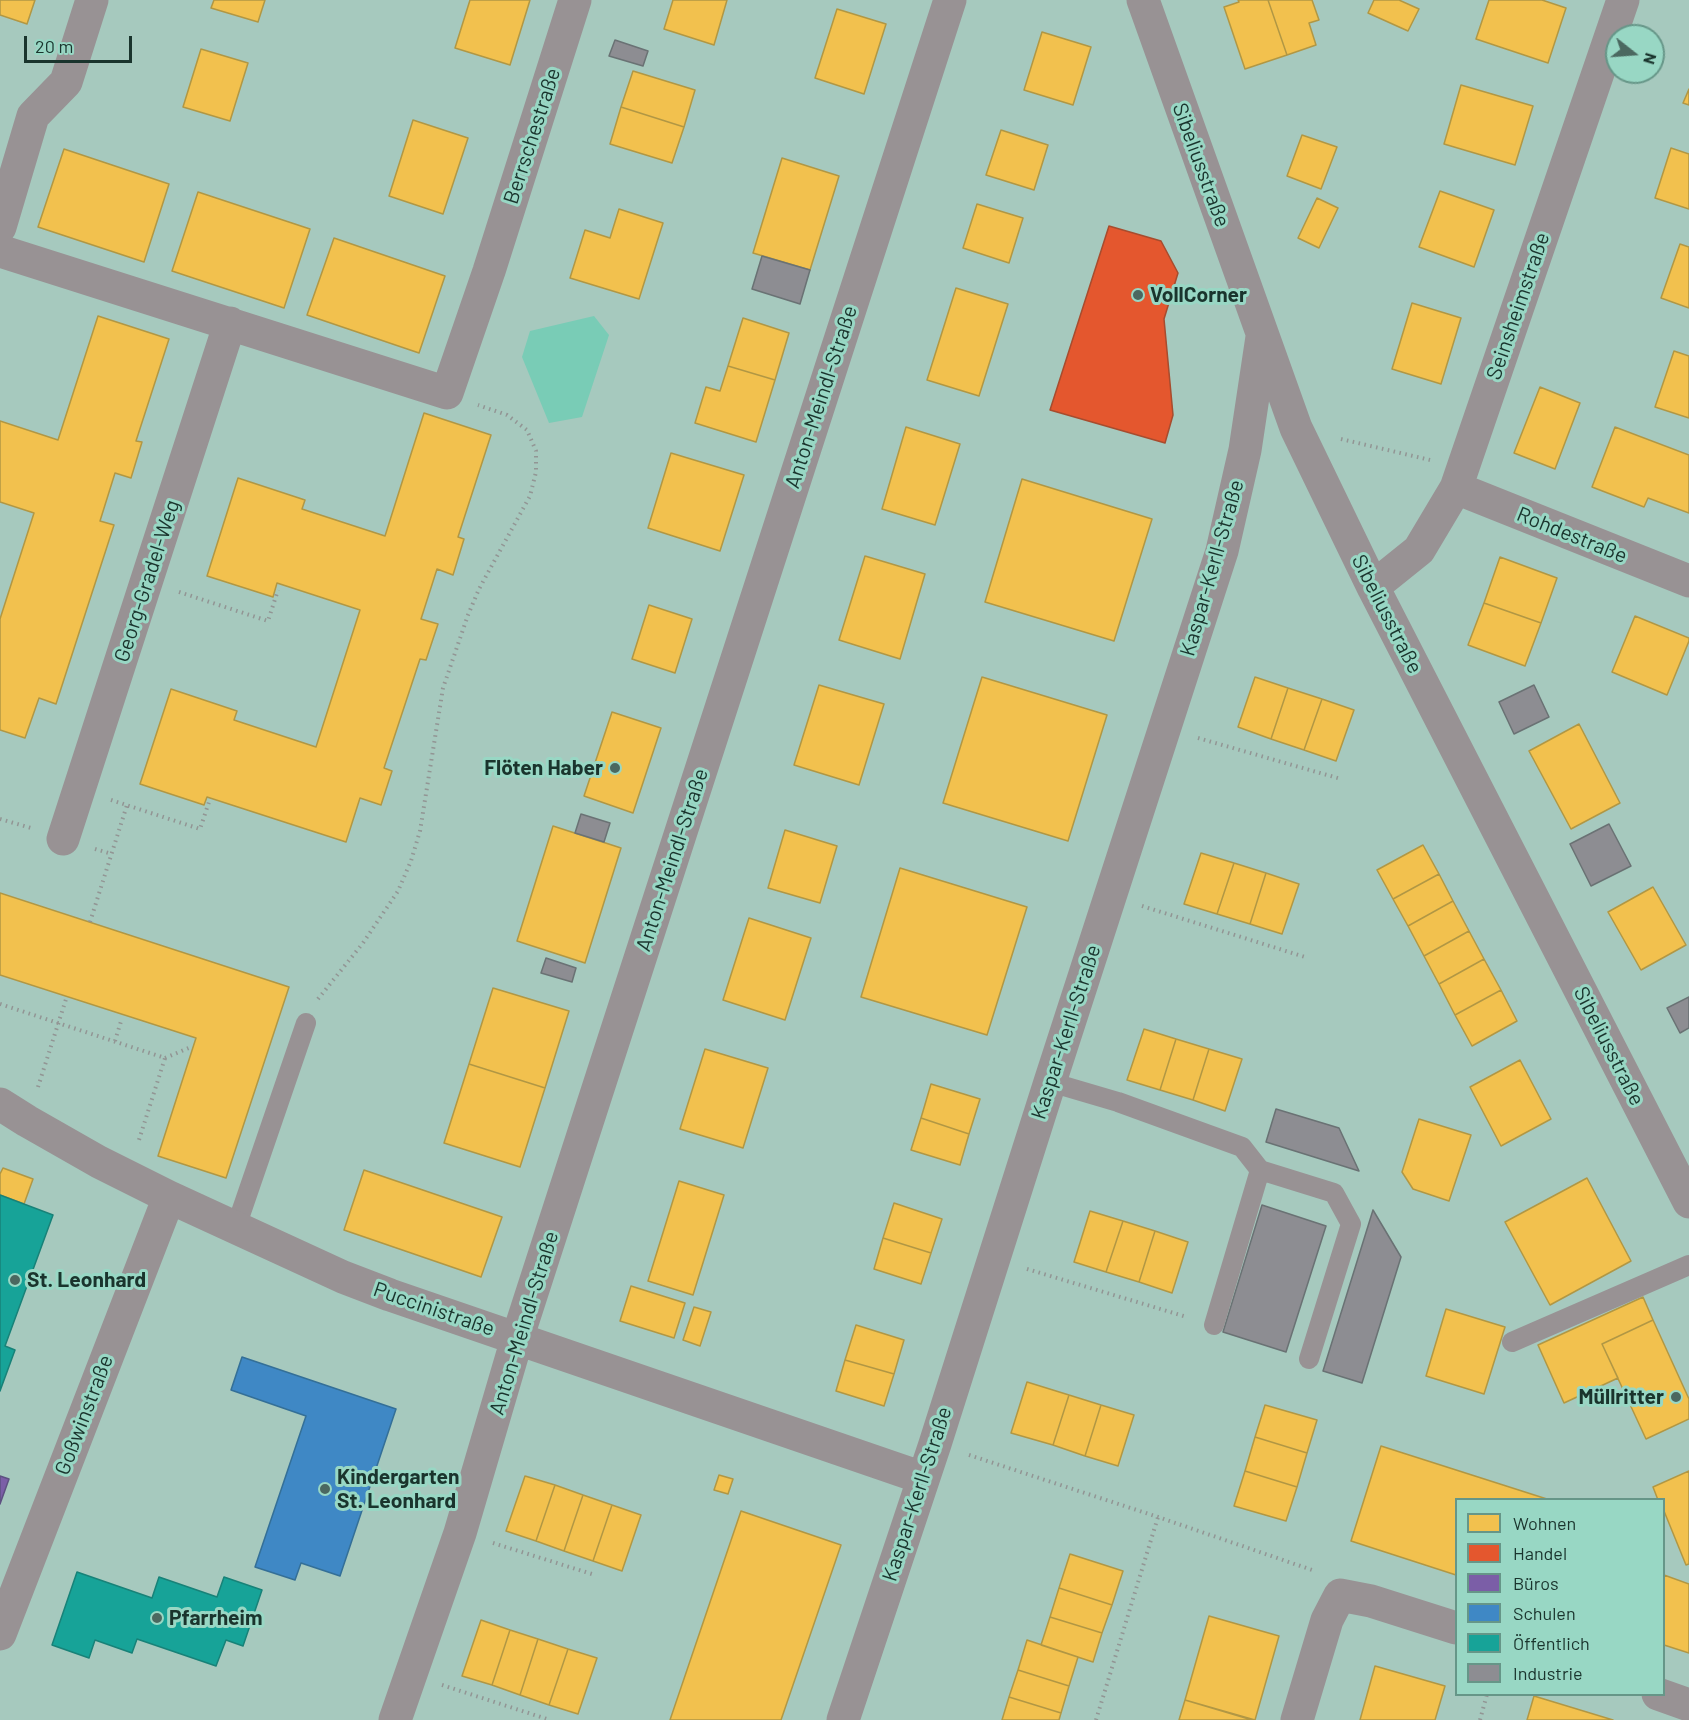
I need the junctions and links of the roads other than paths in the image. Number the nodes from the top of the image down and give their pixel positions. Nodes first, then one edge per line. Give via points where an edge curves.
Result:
1 (92, 0) edge
2 (575, 0) edge
3 (950, 0) edge
4 (1143, 0) edge
5 (1623, 0) edge
6 (0, 226) edge
7 (0, 251) edge
8 (230, 323) junction
9 (1262, 337) junction
10 (1459, 479) junction
11 (1689, 581) edge
12 (1373, 587) junction
13 (63, 839) dead end
14 (306, 1023) road end
15 (1050, 1082) junction
16 (0, 1104) edge
17 (1260, 1170) junction
18 (169, 1197) junction
19 (1689, 1202) edge
20 (236, 1227) junction
21 (1689, 1265) edge
22 (1214, 1325) road end
23 (517, 1339) junction
24 (1512, 1342) dead end
25 (1309, 1359) dead end
26 (923, 1478) junction
27 (1455, 1628) edge
28 (0, 1634) edge
29 (1661, 1696) edge
30 (1689, 1705) edge
31 (395, 1720) edge
32 (843, 1720) edge
33 (1297, 1720) edge

1 - 6 street via 66,82 33,116
2 - 8 street, Berrschestraße via 447,393
3 - 23 street, Anton-Meindl-Straße
4 - 9 street, Sibeliusstraße
5 - 10 street, Seinsheimstraße
7 - 8 street
8 - 13 street, Georg-Gradel-Weg
9 - 12 street, Sibeliusstraße via 1296,428
9 - 15 street, Kaspar-Kerll-Straße via 1245,450 1222,551
10 - 11 street, Rohdestraße
10 - 12 street, Seinsheimstraße via 1419,550
12 - 19 street, Sibeliusstraße
14 - 20 lane
15 - 17 lane via 1242,1147
15 - 26 street, Kaspar-Kerll-Straße
16 - 18 street, Puccinistraße via 99,1162
17 - 22 lane
17 - 25 lane via 1334,1193 1351,1224
18 - 20 street, Puccinistraße
18 - 28 street, Goßwinstraße
20 - 23 street, Puccinistraße via 344,1277
21 - 24 lane
23 - 26 street, Puccinistraße
23 - 31 street, Anton-Meindl-Straße via 460,1533
26 - 32 street, Kaspar-Kerll-Straße
27 - 33 street via 1371,1600 1340,1595 1327,1620
29 - 30 street

